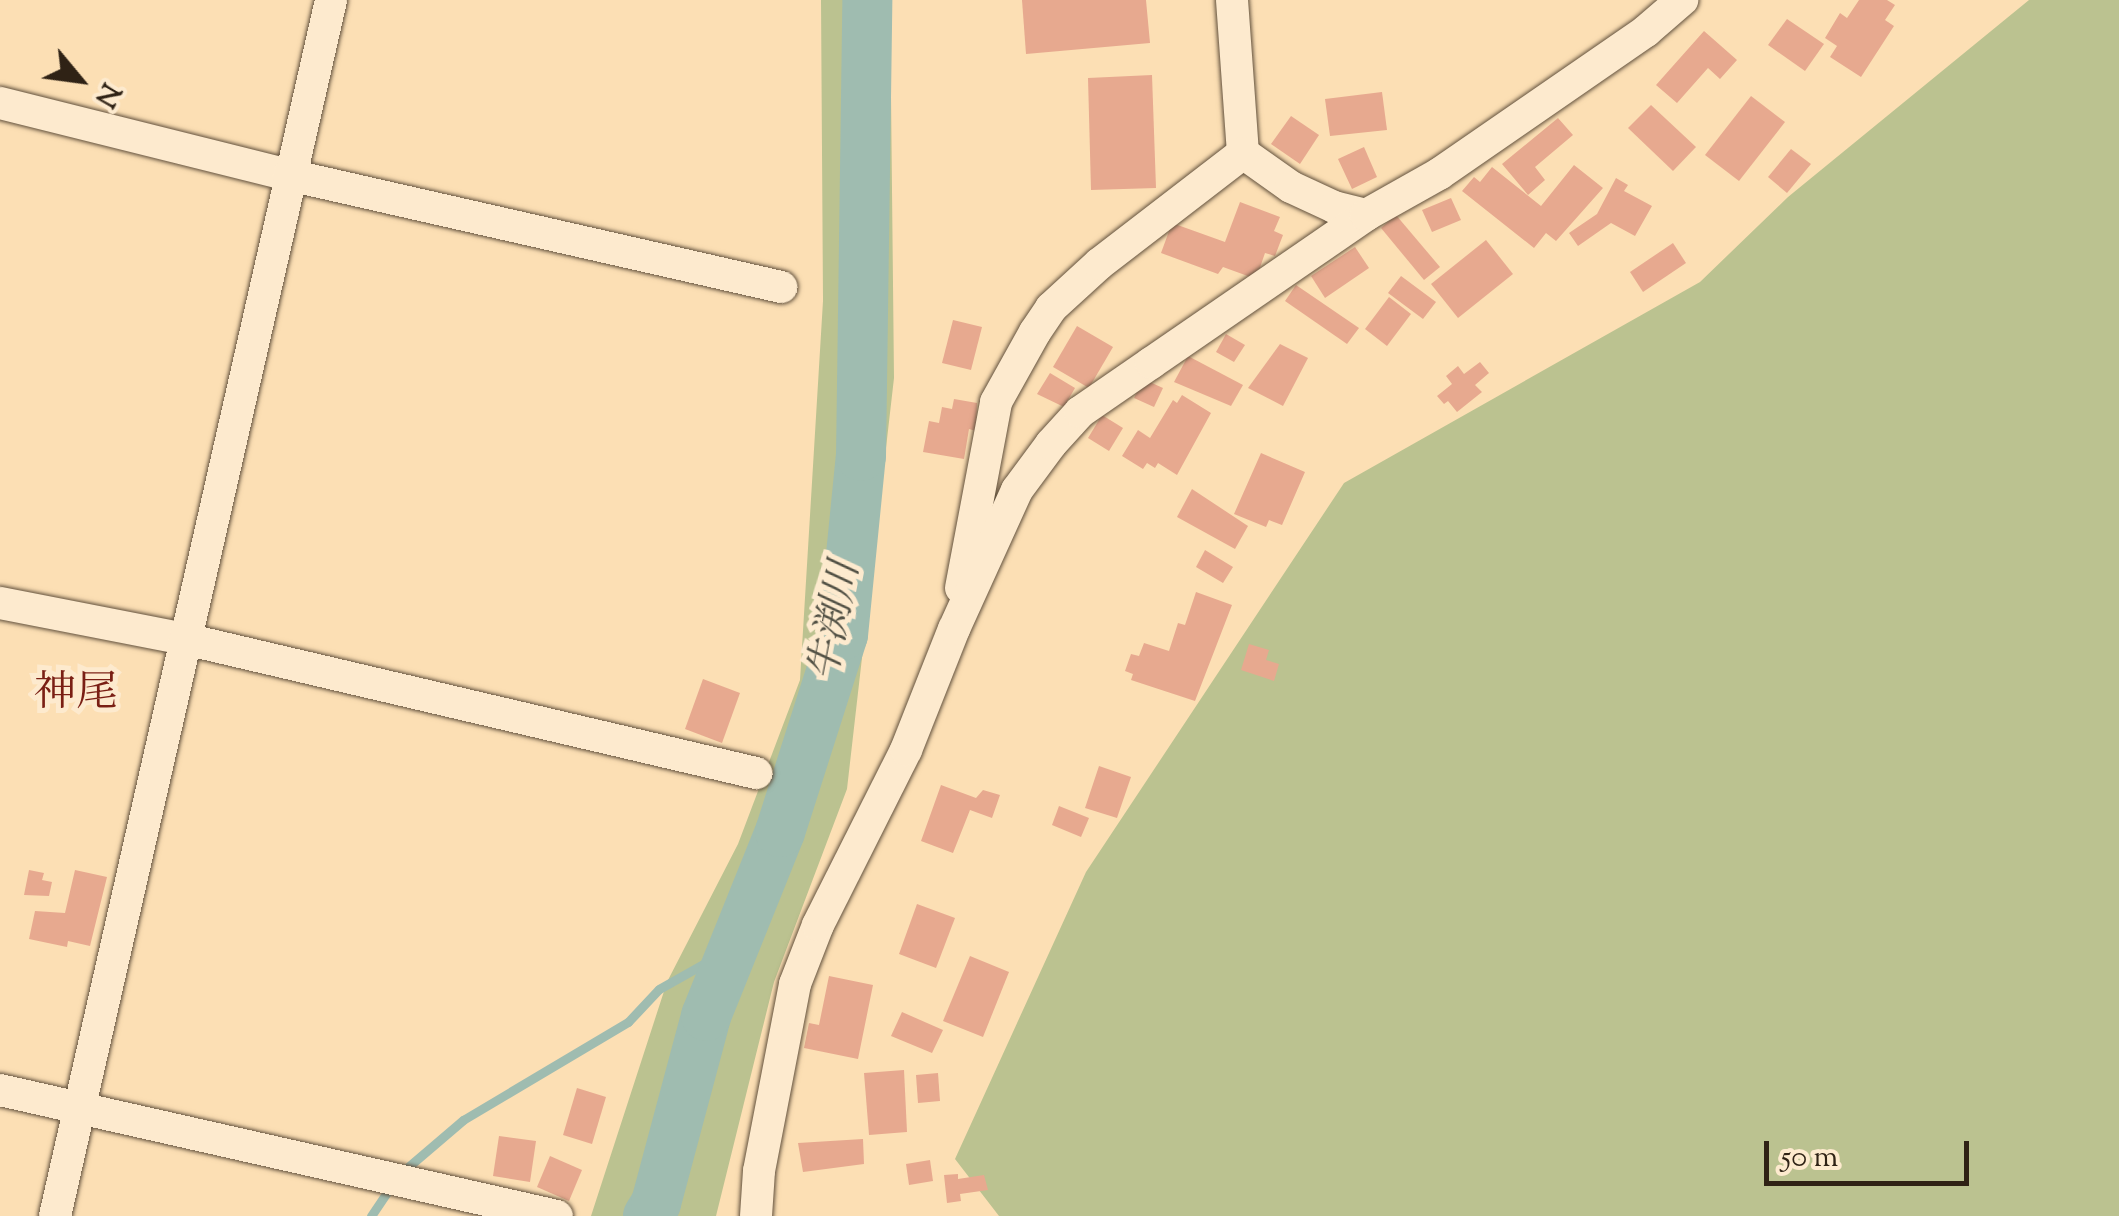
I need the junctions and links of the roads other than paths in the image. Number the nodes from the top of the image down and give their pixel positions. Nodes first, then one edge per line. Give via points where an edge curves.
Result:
1 (331, 0) edge
2 (1232, 0) edge
3 (1682, 0) edge
4 (0, 103) edge
5 (1244, 153) junction
6 (290, 175) junction
7 (1366, 215) junction
8 (781, 287) dead end
9 (0, 603) edge
10 (954, 629) junction
11 (186, 639) junction
12 (756, 772) dead end
13 (0, 1090) edge
14 (79, 1108) junction
15 (55, 1216) edge
16 (557, 1216) edge
17 (756, 1216) edge

1 - 6 street
2 - 5 street
3 - 7 street via 1439,174
4 - 6 street
5 - 7 street via 1291,187
5 - 10 street via 1063,296 1011,369 983,456
6 - 8 street
6 - 11 street
7 - 10 street via 1080,412 1018,490
9 - 11 street
10 - 17 street via 906,750 818,925 788,1002
11 - 12 street
11 - 14 street
13 - 14 street
14 - 15 street
14 - 16 street

